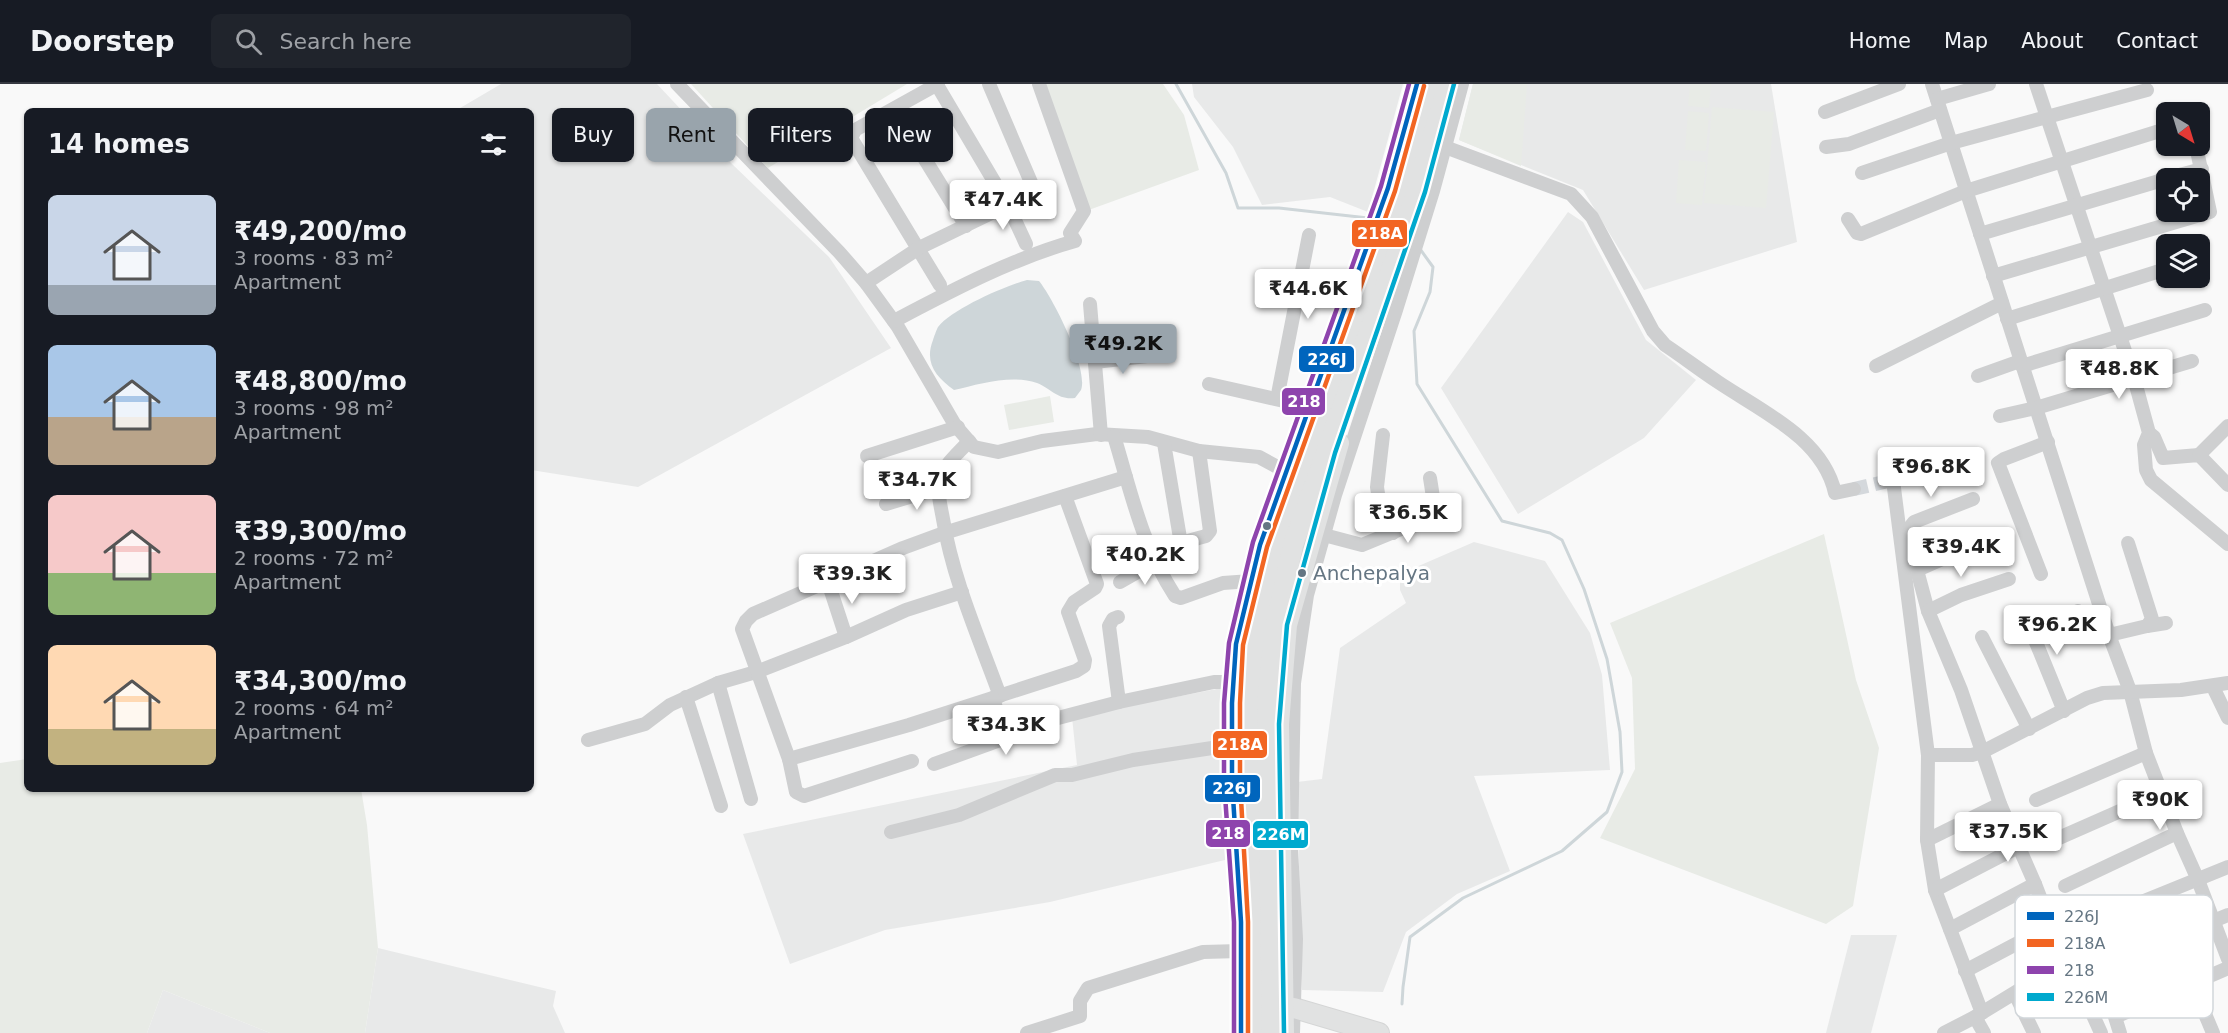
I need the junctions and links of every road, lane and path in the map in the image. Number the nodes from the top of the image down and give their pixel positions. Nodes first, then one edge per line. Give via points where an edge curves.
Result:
1 (677, 84) edge
2 (938, 84) edge
3 (989, 84) edge
4 (1039, 84) edge
5 (1417, 84) edge
6 (1424, 84) edge
7 (1430, 84) edge
8 (1448, 84) edge
9 (1454, 84) edge
10 (1462, 84) edge
11 (1899, 84) edge
12 (1932, 84) edge
13 (1989, 84) edge
14 (2037, 84) edge
15 (2146, 90) dead end
16 (1938, 105) junction
17 (896, 108) edge
18 (1825, 112) dead end
19 (2047, 116) junction
20 (865, 125) edge
21 (2156, 132) edge
22 (1951, 143) junction
23 (1441, 145) junction
24 (1826, 147) dead end
25 (2062, 160) junction
26 (865, 161) edge
27 (866, 162) edge
28 (927, 162) edge
29 (1862, 173) dead end
30 (2156, 182) edge
31 (1391, 188) junction
32 (1966, 191) junction
33 (1008, 205) junction
34 (2077, 205) junction
35 (1848, 219) dead end
36 (2178, 222) edge
37 (966, 226) junction
38 (1980, 234) junction
39 (1309, 235) dead end
40 (1026, 244) dead end
41 (919, 248) junction
42 (2091, 249) junction
43 (2156, 272) edge
44 (1993, 276) junction
45 (866, 283) junction
46 (940, 285) dead end
47 (2104, 288) junction
48 (2002, 303) junction
49 (1090, 304) dead end
50 (2205, 310) dead end
51 (2007, 319) junction
52 (894, 321) junction
53 (2120, 336) junction
54 (1148, 356) dead end
55 (2192, 361) dead end
56 (1095, 362) junction
57 (2021, 363) junction
58 (1876, 366) dead end
59 (1978, 376) dead end
60 (2134, 378) junction
61 (1209, 384) dead end
62 (1276, 399) junction
63 (1313, 407) junction
64 (2036, 408) junction
65 (2000, 416) dead end
66 (2228, 426) edge
67 (957, 427) junction
68 (2149, 432) junction
69 (1383, 435) dead end
70 (1107, 436) junction
71 (969, 441) junction
72 (2048, 442) junction
73 (1164, 443) junction
74 (1199, 451) junction
75 (867, 456) dead end
76 (2199, 456) junction
77 (2163, 458) junction
78 (2146, 462) junction
79 (1289, 474) junction
80 (1126, 477) junction
81 (1430, 478) dead end
82 (1884, 482) dead end
83 (2228, 485) edge
84 (939, 488) junction
85 (1854, 489) tunnel mouth
86 (1330, 492) junction
87 (1065, 496) junction
88 (1973, 499) dead end
89 (886, 504) dead end
90 (945, 533) junction
91 (1394, 533) junction
92 (1324, 535) junction
93 (1992, 537) dead end
94 (2128, 543) dead end
95 (2228, 544) edge
96 (1155, 562) junction
97 (1917, 570) junction
98 (2041, 574) dead end
99 (2008, 579) dead end
100 (1251, 580) junction
101 (828, 582) junction
102 (1120, 582) dead end
103 (962, 592) junction
104 (2078, 611) dead end
105 (1928, 612) junction
106 (1118, 617) dead end
107 (2166, 623) dead end
108 (2147, 626) junction
109 (2109, 635) junction
110 (846, 637) junction
111 (1982, 637) dead end
112 (756, 672) junction
113 (1233, 682) junction
114 (717, 683) junction
115 (2228, 683) edge
116 (2213, 687) junction
117 (2130, 691) junction
118 (686, 697) junction
119 (996, 697) junction
120 (1119, 702) junction
121 (2064, 711) junction
122 (1058, 718) dead end
123 (2228, 718) edge
124 (2029, 729) junction
125 (588, 740) dead end
126 (1232, 745) junction
127 (1982, 752) junction
128 (2146, 753) junction
129 (1928, 755) junction
130 (789, 759) junction
131 (912, 761) dead end
132 (934, 764) dead end
133 (2162, 793) junction
134 (751, 799) dead end
135 (2036, 800) dead end
136 (2000, 804) junction
137 (721, 806) dead end
138 (891, 832) dead end
139 (2177, 833) junction
140 (1927, 840) junction
141 (2052, 841) dead end
142 (2018, 847) junction
143 (2228, 867) edge
144 (2198, 880) junction
145 (2035, 884) junction
146 (2065, 886) dead end
147 (1935, 890) junction
148 (2039, 895) edge
149 (2160, 895) edge
150 (2204, 895) edge
151 (2228, 915) edge
152 (2214, 922) joint
153 (1950, 929) junction
154 (2015, 945) edge
155 (1240, 951) junction
156 (2228, 959) edge
157 (2228, 968) edge
158 (1965, 971) junction
159 (2213, 974) edge
160 (2015, 994) edge
161 (1294, 1008) junction
162 (1979, 1015) junction
163 (2027, 1018) edge
164 (2094, 1018) edge
165 (2115, 1018) edge
166 (2207, 1018) edge
167 (1027, 1033) edge
168 (1240, 1033) edge
169 (1248, 1033) edge
170 (1255, 1033) edge
171 (1272, 1033) edge
172 (1292, 1033) edge
173 (1379, 1033) edge
174 (1944, 1033) edge
175 (1984, 1033) edge
176 (2034, 1033) edge
177 (2101, 1033) edge
178 (2120, 1033) edge
179 (2213, 1033) edge

1 - 45 street
2 - 17 street
2 - 33 street
3 - 33 street via 1033,187 1028,198
4 - 52 street via 1084,211 1070,233 1075,241 1008,266
5 - 31 street
6 - 31 highway
7 - 170 highway, bridge via 1385,234 1276,540 1262,602 1249,706
8 - 171 highway, bridge via 1402,239 1293,545 1279,605 1267,707
9 - 23 highway
10 - 23 street
11 - 18 street
12 - 16 street
13 - 16 street
14 - 19 street
15 - 19 street
16 - 22 street
16 - 24 street via 1849,144
19 - 22 street
19 - 25 street
20 - 26 street via 855,130 851,138
21 - 25 street
22 - 29 street
22 - 32 street
23 - 85 street via 1571,194 1592,217 1653,331 1665,345 1801,438 1824,463 1835,493
23 - 86 highway via 1392,306 1335,453
25 - 32 street
25 - 34 street
27 - 41 street
28 - 37 street
30 - 34 street
31 - 63 highway
32 - 35 street via 1861,234
32 - 38 street
33 - 37 street
33 - 40 street
34 - 38 street
34 - 42 street
36 - 42 street
37 - 41 street
38 - 44 street
39 - 62 street
41 - 45 street
41 - 46 street
42 - 44 street
42 - 47 street
43 - 47 street
44 - 48 street
45 - 52 street
47 - 51 street
47 - 53 street
48 - 51 street
48 - 58 street
49 - 56 street
50 - 53 street
51 - 57 street
52 - 67 street
53 - 57 street
53 - 60 street
54 - 56 street
55 - 60 street
56 - 70 street
57 - 59 street
57 - 64 street
60 - 64 street
60 - 68 street
61 - 62 street
62 - 63 street
63 - 79 highway
64 - 65 street
64 - 72 street
66 - 76 street
67 - 71 street
67 - 75 street
68 - 77 street
68 - 78 street via 2144,445
69 - 91 street via 1377,488
70 - 71 street via 1042,441 998,452 974,447
70 - 73 street via 1148,437
70 - 80 street
71 - 84 street via 942,474
72 - 98 street via 1998,463
72 - 109 street
73 - 74 street
73 - 74 street via 1180,538 1184,542 1206,536 1210,531
74 - 79 street via 1259,457
76 - 77 street
76 - 83 street
77 - 78 street
78 - 95 street via 2151,480
79 - 86 street
79 - 100 street via 1260,545
79 - 169 highway via 1243,644 1241,744
80 - 87 street
80 - 96 street
81 - 91 street via 1434,513
82 - 129 street via 1893,480
84 - 89 street
84 - 90 street
86 - 92 street
86 - 172 highway via 1287,626 1279,724
87 - 90 street
87 - 119 street via 1097,584 1074,602 1068,612 1084,666
88 - 97 street via 1910,527
90 - 101 street
90 - 103 street
91 - 92 street via 1362,545
92 - 161 street via 1307,595 1294,683 1291,849 1296,939
93 - 97 street
94 - 108 street via 2152,616
96 - 100 street via 1178,598 1223,583
96 - 102 street
97 - 105 street
99 - 105 street via 1961,595
100 - 113 street via 1236,644
101 - 110 street
101 - 112 street via 753,614 746,621 742,629
103 - 110 street via 906,610
103 - 119 street
104 - 121 street via 2033,635
105 - 127 street
106 - 120 street via 1109,626
107 - 108 street
108 - 109 street
109 - 117 street
110 - 112 street
111 - 124 street
112 - 114 street
112 - 130 street
113 - 120 street via 1214,682
113 - 126 street
114 - 118 street
114 - 134 street
115 - 116 street
116 - 117 street
116 - 123 street
117 - 121 street via 2094,696
117 - 128 street
118 - 125 street via 645,724
118 - 137 street
119 - 130 street
119 - 132 street via 1003,740
120 - 122 street
121 - 124 street
124 - 127 street
126 - 138 street via 1055,775 959,816
126 - 155 street
127 - 129 street
127 - 136 street
128 - 133 street
128 - 135 street
129 - 140 street
130 - 131 street via 795,792 802,796
133 - 139 street
133 - 141 street
136 - 140 street
136 - 142 street
139 - 144 street
139 - 146 street
140 - 147 street
142 - 145 street
142 - 147 street
143 - 144 street
144 - 149 street
144 - 150 street
145 - 148 street
145 - 153 street
147 - 153 street
151 - 152 street
152 - 156 street
153 - 158 street
154 - 158 street
155 - 167 street via 1203,952 1088,988 1080,1001 1080,1016
155 - 168 street
157 - 159 street
158 - 162 street
160 - 162 street
161 - 172 street
161 - 173 highway
162 - 174 street
162 - 175 street
163 - 176 street
164 - 177 street
165 - 178 street
166 - 179 street

